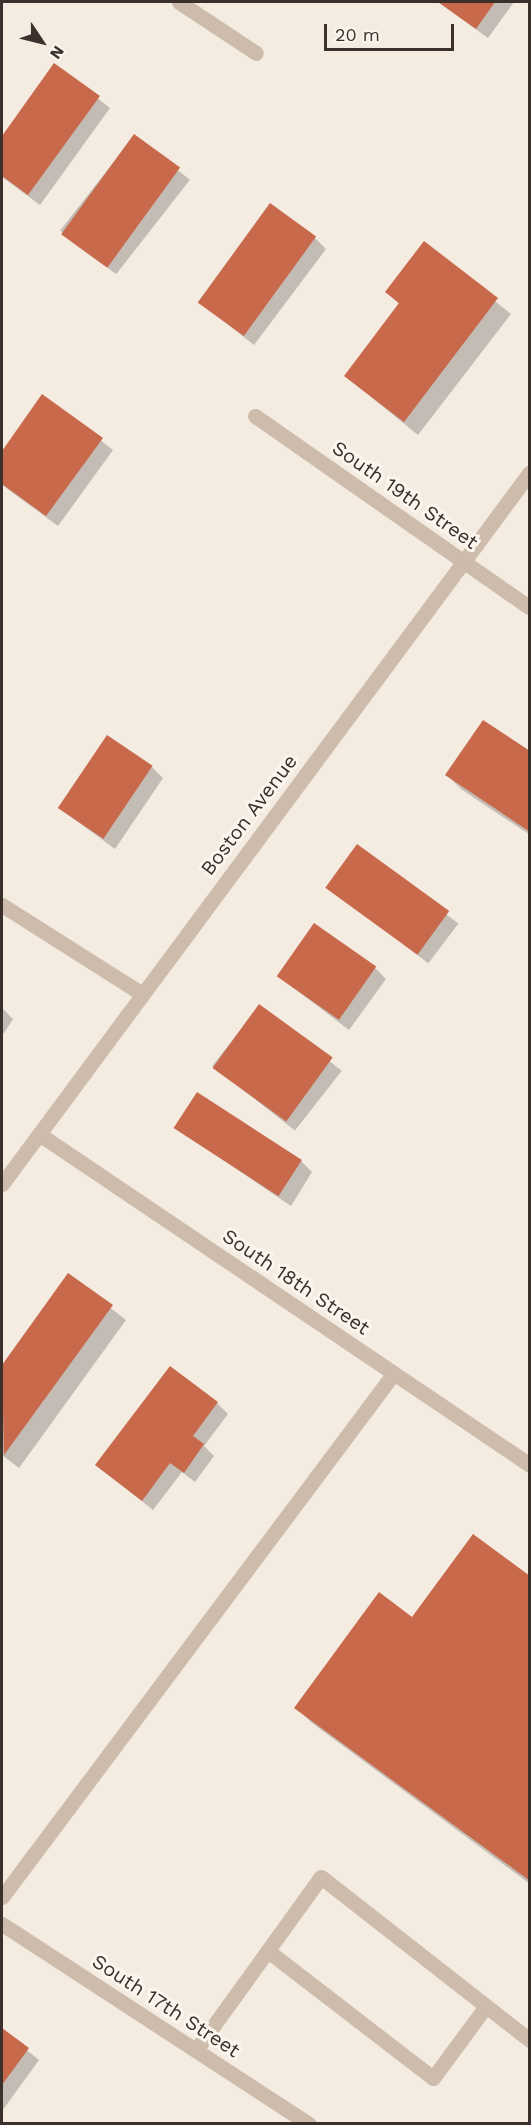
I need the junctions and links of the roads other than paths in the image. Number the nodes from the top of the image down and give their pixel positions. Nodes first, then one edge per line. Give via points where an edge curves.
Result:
1 (179, 2) edge
2 (256, 53) dead end
3 (255, 416) dead end
4 (530, 472) edge
5 (463, 562) junction
6 (530, 608) edge
7 (2, 905) edge
8 (142, 994) junction
9 (39, 1134) junction
10 (2, 1184) edge
11 (394, 1373) junction
12 (530, 1465) edge
13 (2, 1897) edge
14 (2, 1924) edge
15 (268, 1951) junction
16 (486, 2006) junction
17 (530, 2040) edge
18 (196, 2050) junction
19 (309, 2124) edge

1 - 2 street
3 - 5 street, South 19th Street
4 - 5 street, Boston Avenue
5 - 6 street, South 19th Street
5 - 8 street, Boston Avenue
7 - 8 street
8 - 9 street, Boston Avenue
9 - 10 street, Boston Avenue
9 - 11 street, South 18th Street
11 - 12 street, South 18th Street
11 - 13 street
14 - 18 street, South 17th Street
15 - 16 street via 433,2078
15 - 16 street via 321,1878
15 - 18 street
16 - 17 street
18 - 19 street, South 17th Street

